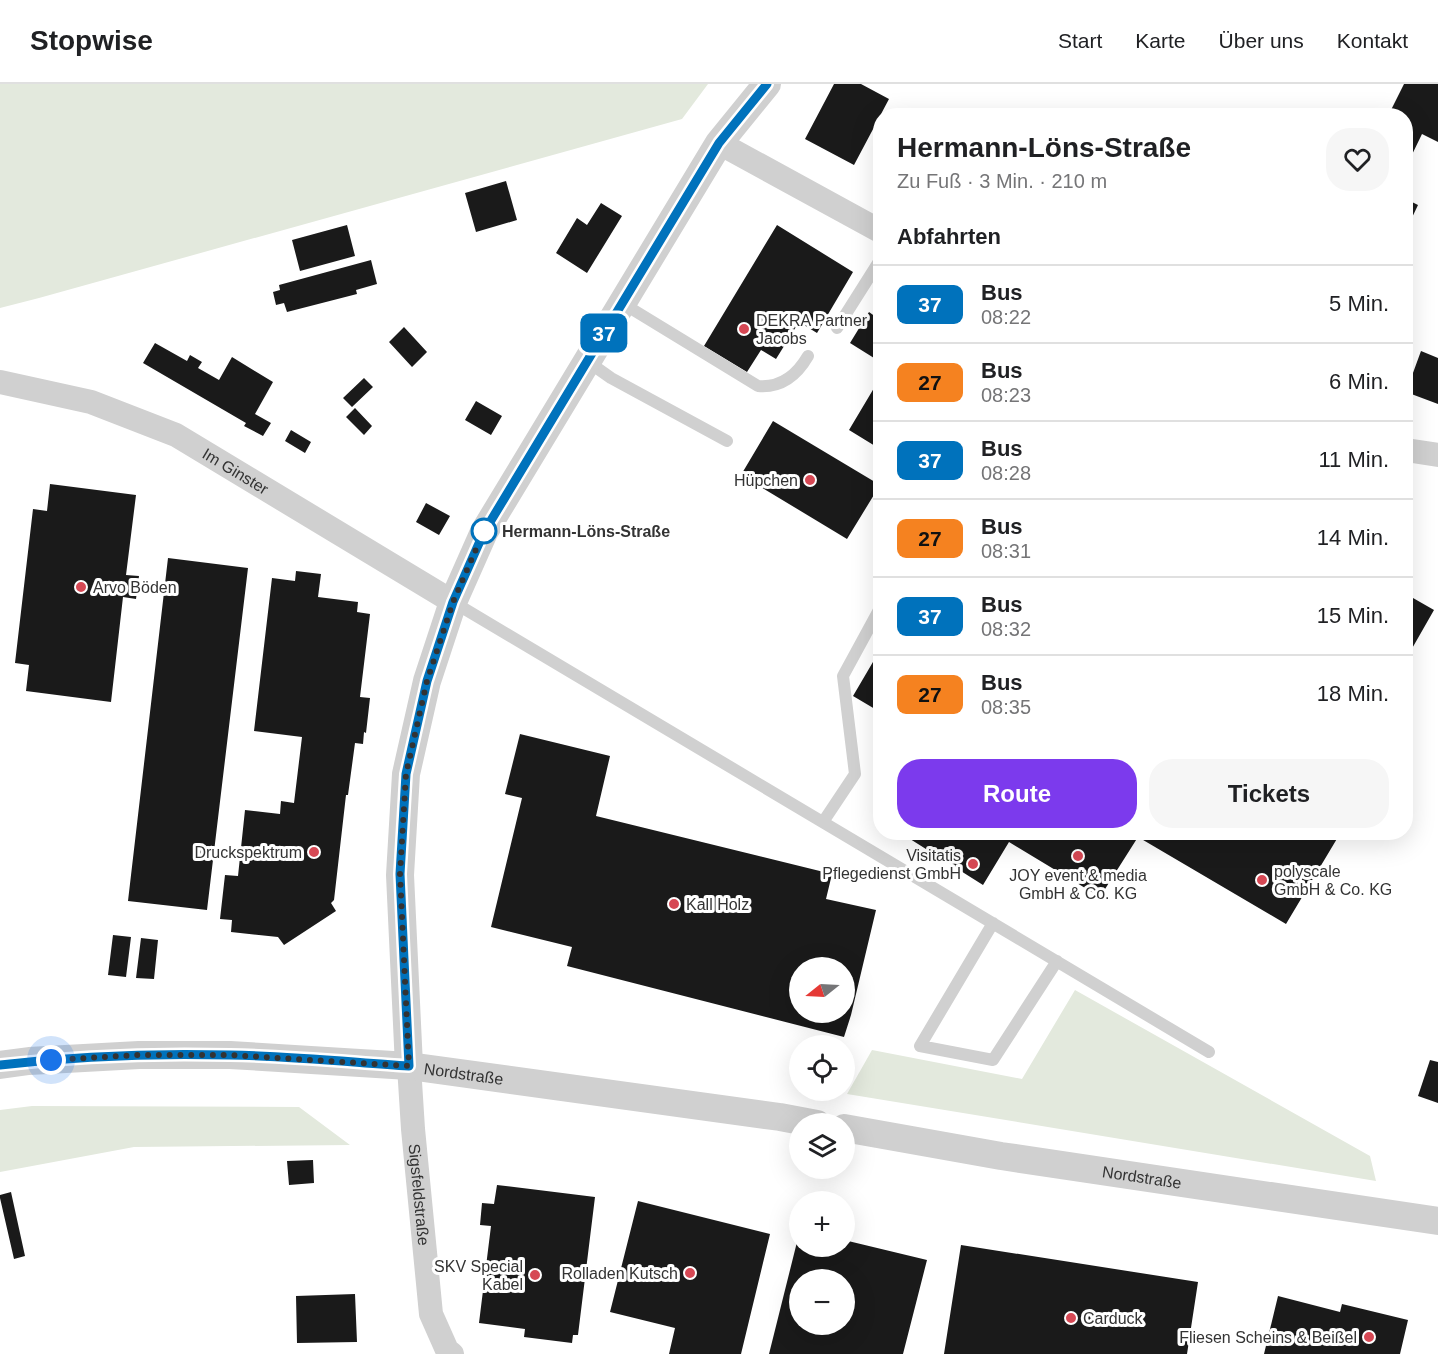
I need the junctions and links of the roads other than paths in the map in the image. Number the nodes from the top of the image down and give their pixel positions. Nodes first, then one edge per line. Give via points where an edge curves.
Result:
1 (767, 84) edge
2 (719, 143) junction
3 (873, 227) edge
4 (873, 271) edge
5 (622, 303) junction
6 (837, 328) dead end
7 (808, 356) dead end
8 (587, 361) junction
9 (0, 382) edge
10 (727, 441) dead end
11 (1413, 451) edge
12 (1438, 455) edge
13 (453, 602) junction
14 (873, 621) edge
15 (823, 822) junction
16 (993, 923) junction
17 (1057, 961) junction
18 (1209, 1052) dead end
19 (0, 1065) edge
20 (409, 1066) junction
21 (789, 1119) edge
22 (855, 1130) edge
23 (1438, 1221) edge
24 (452, 1354) edge

1 - 2 street
2 - 3 street
2 - 5 street
4 - 6 lane
5 - 7 lane via 758,386 781,384 801,368
5 - 8 street
8 - 10 lane
8 - 13 street via 484,532
9 - 13 street, Im Ginster via 91,402 176,435
11 - 12 street
13 - 15 lane
13 - 20 street via 427,681 406,774 400,874
14 - 15 lane via 843,676 855,774
15 - 16 lane
16 - 17 lane
16 - 17 lane via 920,1046 993,1060
17 - 18 lane
19 - 20 street, Nordstraße via 139,1055 230,1055
20 - 21 street, Nordstraße
20 - 24 street, Sigsfeldstraße via 431,1314
22 - 23 street, Nordstraße

